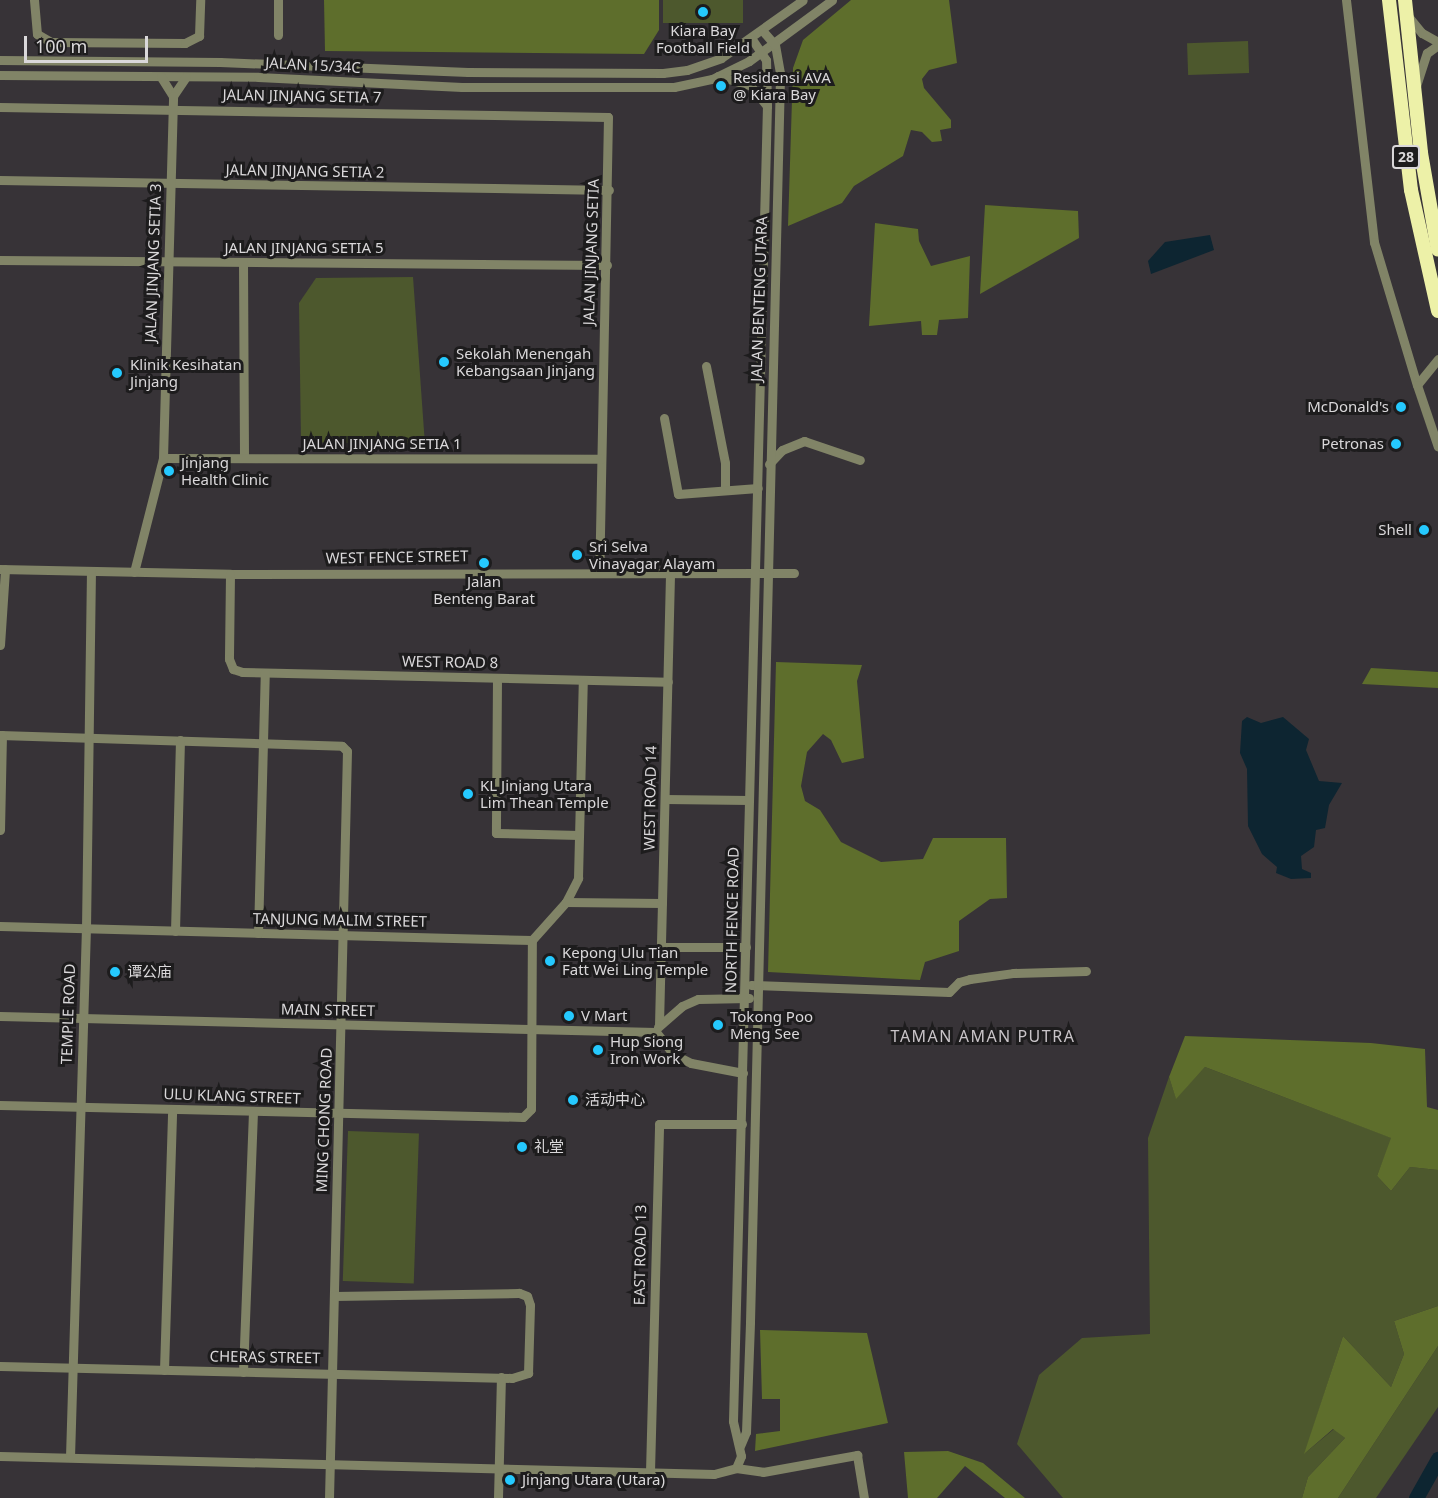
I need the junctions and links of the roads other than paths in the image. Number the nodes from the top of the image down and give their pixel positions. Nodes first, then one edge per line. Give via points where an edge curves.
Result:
1 (34, 0) edge
2 (200, 0) edge
3 (278, 0) edge
4 (803, 0) edge
5 (832, 0) edge
6 (1346, 0) edge
7 (1389, 0) edge
8 (1406, 7) edge
9 (763, 32) junction
10 (278, 35) dead end
11 (752, 39) junction
12 (1438, 44) edge
13 (775, 45) junction
14 (762, 53) junction
15 (0, 60) edge
16 (0, 75) edge
17 (718, 76) junction
18 (161, 77) junction
19 (186, 77) junction
20 (1415, 90) junction
21 (173, 96) junction
22 (767, 106) junction
23 (0, 107) edge
24 (172, 110) junction
25 (604, 115) joint
26 (0, 180) edge
27 (170, 184) junction
28 (609, 190) junction
29 (1438, 250) edge
30 (0, 260) edge
31 (168, 262) junction
32 (243, 262) junction
33 (607, 266) junction
34 (1438, 311) edge
35 (1438, 359) edge
36 (706, 366) dead end
37 (1417, 385) junction
38 (664, 418) dead end
39 (1438, 447) edge
40 (163, 458) junction
41 (244, 458) junction
42 (602, 459) junction
43 (860, 460) dead end
44 (769, 464) junction
45 (758, 488) junction
46 (725, 489) junction
47 (2, 569) edge
48 (91, 571) junction
49 (670, 571) junction
50 (134, 572) junction
51 (599, 572) junction
52 (755, 572) junction
53 (767, 573) junction
54 (794, 573) dead end
55 (230, 574) junction
56 (0, 645) edge
57 (753, 656) junction
58 (766, 656) junction
59 (266, 673) junction
60 (497, 678) junction
61 (583, 680) junction
62 (668, 682) junction
63 (1, 735) edge
64 (89, 738) junction
65 (180, 740) junction
66 (264, 743) junction
67 (665, 799) junction
68 (749, 800) junction
69 (0, 830) edge
70 (579, 836) junction
71 (566, 902) junction
72 (662, 903) junction
73 (0, 926) edge
74 (86, 928) junction
75 (174, 931) junction
76 (258, 933) junction
77 (344, 935) junction
78 (532, 940) junction
79 (661, 947) junction
80 (746, 947) junction
81 (1086, 971) dead end
82 (745, 985) junction
83 (757, 985) junction
84 (745, 998) junction
85 (757, 998) junction
86 (0, 1016) edge
87 (83, 1019) junction
88 (342, 1025) junction
89 (532, 1028) junction
90 (658, 1028) junction
91 (743, 1073) junction
92 (0, 1105) edge
93 (80, 1107) junction
94 (172, 1110) junction
95 (253, 1112) junction
96 (340, 1114) junction
97 (742, 1124) junction
98 (334, 1296) junction
99 (0, 1366) edge
100 (72, 1368) junction
101 (164, 1370) junction
102 (243, 1372) junction
103 (332, 1374) junction
104 (501, 1377) junction
105 (740, 1446) junction
106 (0, 1456) edge
107 (70, 1457) junction
108 (330, 1463) junction
109 (499, 1468) junction
110 (736, 1468) junction
111 (650, 1472) junction
112 (329, 1498) edge
113 (498, 1498) edge
114 (864, 1498) edge

1 - 2 street via 37,34 51,42 185,43 199,36
3 - 10 street
4 - 9 street, JALAN 15/34C
5 - 13 street, JALAN 15/34C
6 - 37 street via 1374,242
7 - 34 highway, 28 via 1411,190
8 - 12 street via 1422,33
8 - 20 highway, 28
9 - 11 street, JALAN 15/34C
9 - 13 street
11 - 14 street, JALAN BENTENG UTARA
11 - 15 street, JALAN 15/34C via 721,58 687,70 624,73
12 - 20 street via 1427,53
13 - 14 street, JALAN 15/34C
13 - 44 street, JALAN BENTENG UTARA via 780,73
14 - 17 street, JALAN 15/34C
14 - 22 street, JALAN BENTENG UTARA via 767,69
16 - 18 street, JALAN 15/34C
17 - 19 street, JALAN 15/34C via 674,87 462,87
17 - 22 street via 750,85
18 - 19 street, JALAN 15/34C
18 - 21 street
19 - 21 street
20 - 29 highway, 28
21 - 24 street, JALAN JINJANG SETIA 3
22 - 45 street, JALAN BENTENG UTARA
23 - 24 street, JALAN JINJANG SETIA 7
24 - 25 street, JALAN JINJANG SETIA 7
24 - 27 street, JALAN JINJANG SETIA 3
25 - 28 street, JALAN JINJANG SETIA via 609,122
26 - 27 street, JALAN JINJANG SETIA 2
27 - 28 street, JALAN JINJANG SETIA 2
27 - 31 street, JALAN JINJANG SETIA 3
28 - 33 street, JALAN JINJANG SETIA
30 - 31 street, JALAN JINJANG SETIA 5
31 - 32 street, JALAN JINJANG SETIA 5
31 - 40 street, JALAN JINJANG SETIA 3
32 - 33 street, JALAN JINJANG SETIA 5
32 - 41 street
33 - 42 street, JALAN JINJANG SETIA
35 - 37 street
36 - 46 street via 725,463
37 - 39 street
38 - 46 street via 678,495
40 - 41 street, JALAN JINJANG SETIA 1
40 - 50 street, JALAN JINJANG SETIA 3
41 - 42 street, JALAN JINJANG SETIA 1
42 - 51 street, JALAN JINJANG SETIA
43 - 44 street via 804,441 782,450
44 - 53 street, JALAN BENTENG UTARA
45 - 46 street
45 - 52 street, JALAN BENTENG UTARA
47 - 48 street, WEST FENCE STREET
47 - 56 street
48 - 50 street, WEST FENCE STREET
48 - 64 street, TEMPLE ROAD
49 - 51 street, WEST FENCE STREET
49 - 52 street, WEST FENCE STREET
49 - 62 street, WEST ROAD 14
50 - 55 street, WEST FENCE STREET
51 - 55 street, WEST FENCE STREET
52 - 53 street, WEST FENCE STREET
52 - 57 street, NORTH FENCE ROAD
53 - 54 street, WEST FENCE STREET
53 - 58 street, NORTH FENCE ROAD
55 - 59 street, WEST ROAD 8 via 228,660 233,669
57 - 58 street
57 - 68 street, NORTH FENCE ROAD
58 - 83 street, NORTH FENCE ROAD
59 - 60 street, WEST ROAD 8
59 - 66 street
60 - 61 street, WEST ROAD 8
60 - 70 street via 496,833
61 - 62 street, WEST ROAD 8
61 - 70 street
62 - 67 street, WEST ROAD 14
63 - 64 street
63 - 69 street
64 - 65 street
64 - 74 street, TEMPLE ROAD
65 - 66 street
65 - 75 street
66 - 76 street
66 - 77 street, MING CHONG ROAD via 342,746 349,756
67 - 68 street
67 - 72 street, WEST ROAD 14
68 - 80 street, NORTH FENCE ROAD
70 - 71 street via 578,879
71 - 72 street
71 - 78 street
72 - 79 street, WEST ROAD 14
73 - 74 street, TANJUNG MALIM STREET
74 - 75 street, TANJUNG MALIM STREET
74 - 87 street, TEMPLE ROAD
75 - 76 street, TANJUNG MALIM STREET
76 - 77 street, TANJUNG MALIM STREET
77 - 78 street, TANJUNG MALIM STREET
77 - 88 street, MING CHONG ROAD
78 - 89 street
79 - 80 street
79 - 90 street, WEST ROAD 14
80 - 82 street, NORTH FENCE ROAD
81 - 83 street via 981,978 959,982 949,992
82 - 83 street
82 - 84 street, NORTH FENCE ROAD
83 - 85 street, NORTH FENCE ROAD
84 - 85 street
84 - 90 street via 698,999 682,1006
84 - 91 street, NORTH FENCE ROAD
85 - 105 street, NORTH FENCE ROAD via 746,1432
86 - 87 street, MAIN STREET
87 - 88 street, MAIN STREET
87 - 93 street, TEMPLE ROAD
88 - 89 street, MAIN STREET
88 - 96 street, MING CHONG ROAD
89 - 90 street, MAIN STREET
89 - 96 street, ULU KLANG STREET via 531,1109 522,1117
90 - 91 street via 661,1042 682,1059
91 - 97 street, NORTH FENCE ROAD
92 - 93 street, ULU KLANG STREET
93 - 94 street, ULU KLANG STREET
93 - 100 street, TEMPLE ROAD
94 - 95 street, ULU KLANG STREET
94 - 101 street
95 - 96 street, ULU KLANG STREET
95 - 102 street
96 - 98 street, MING CHONG ROAD
97 - 105 street, NORTH FENCE ROAD via 733,1421
97 - 111 street, EAST ROAD 13 via 659,1124
98 - 103 street, MING CHONG ROAD
98 - 104 street, CHERAS STREET via 527,1296 528,1373
99 - 100 street, CHERAS STREET
100 - 101 street, CHERAS STREET
100 - 107 street, TEMPLE ROAD
101 - 102 street, CHERAS STREET
102 - 103 street, CHERAS STREET
103 - 104 street, CHERAS STREET
103 - 108 street, MING CHONG ROAD
104 - 109 street
105 - 110 street, NORTH FENCE ROAD
106 - 107 street
107 - 108 street
108 - 109 street
108 - 112 street, MING CHONG ROAD
109 - 111 street
109 - 113 street
110 - 111 street via 714,1474
110 - 114 street via 763,1472 857,1455

